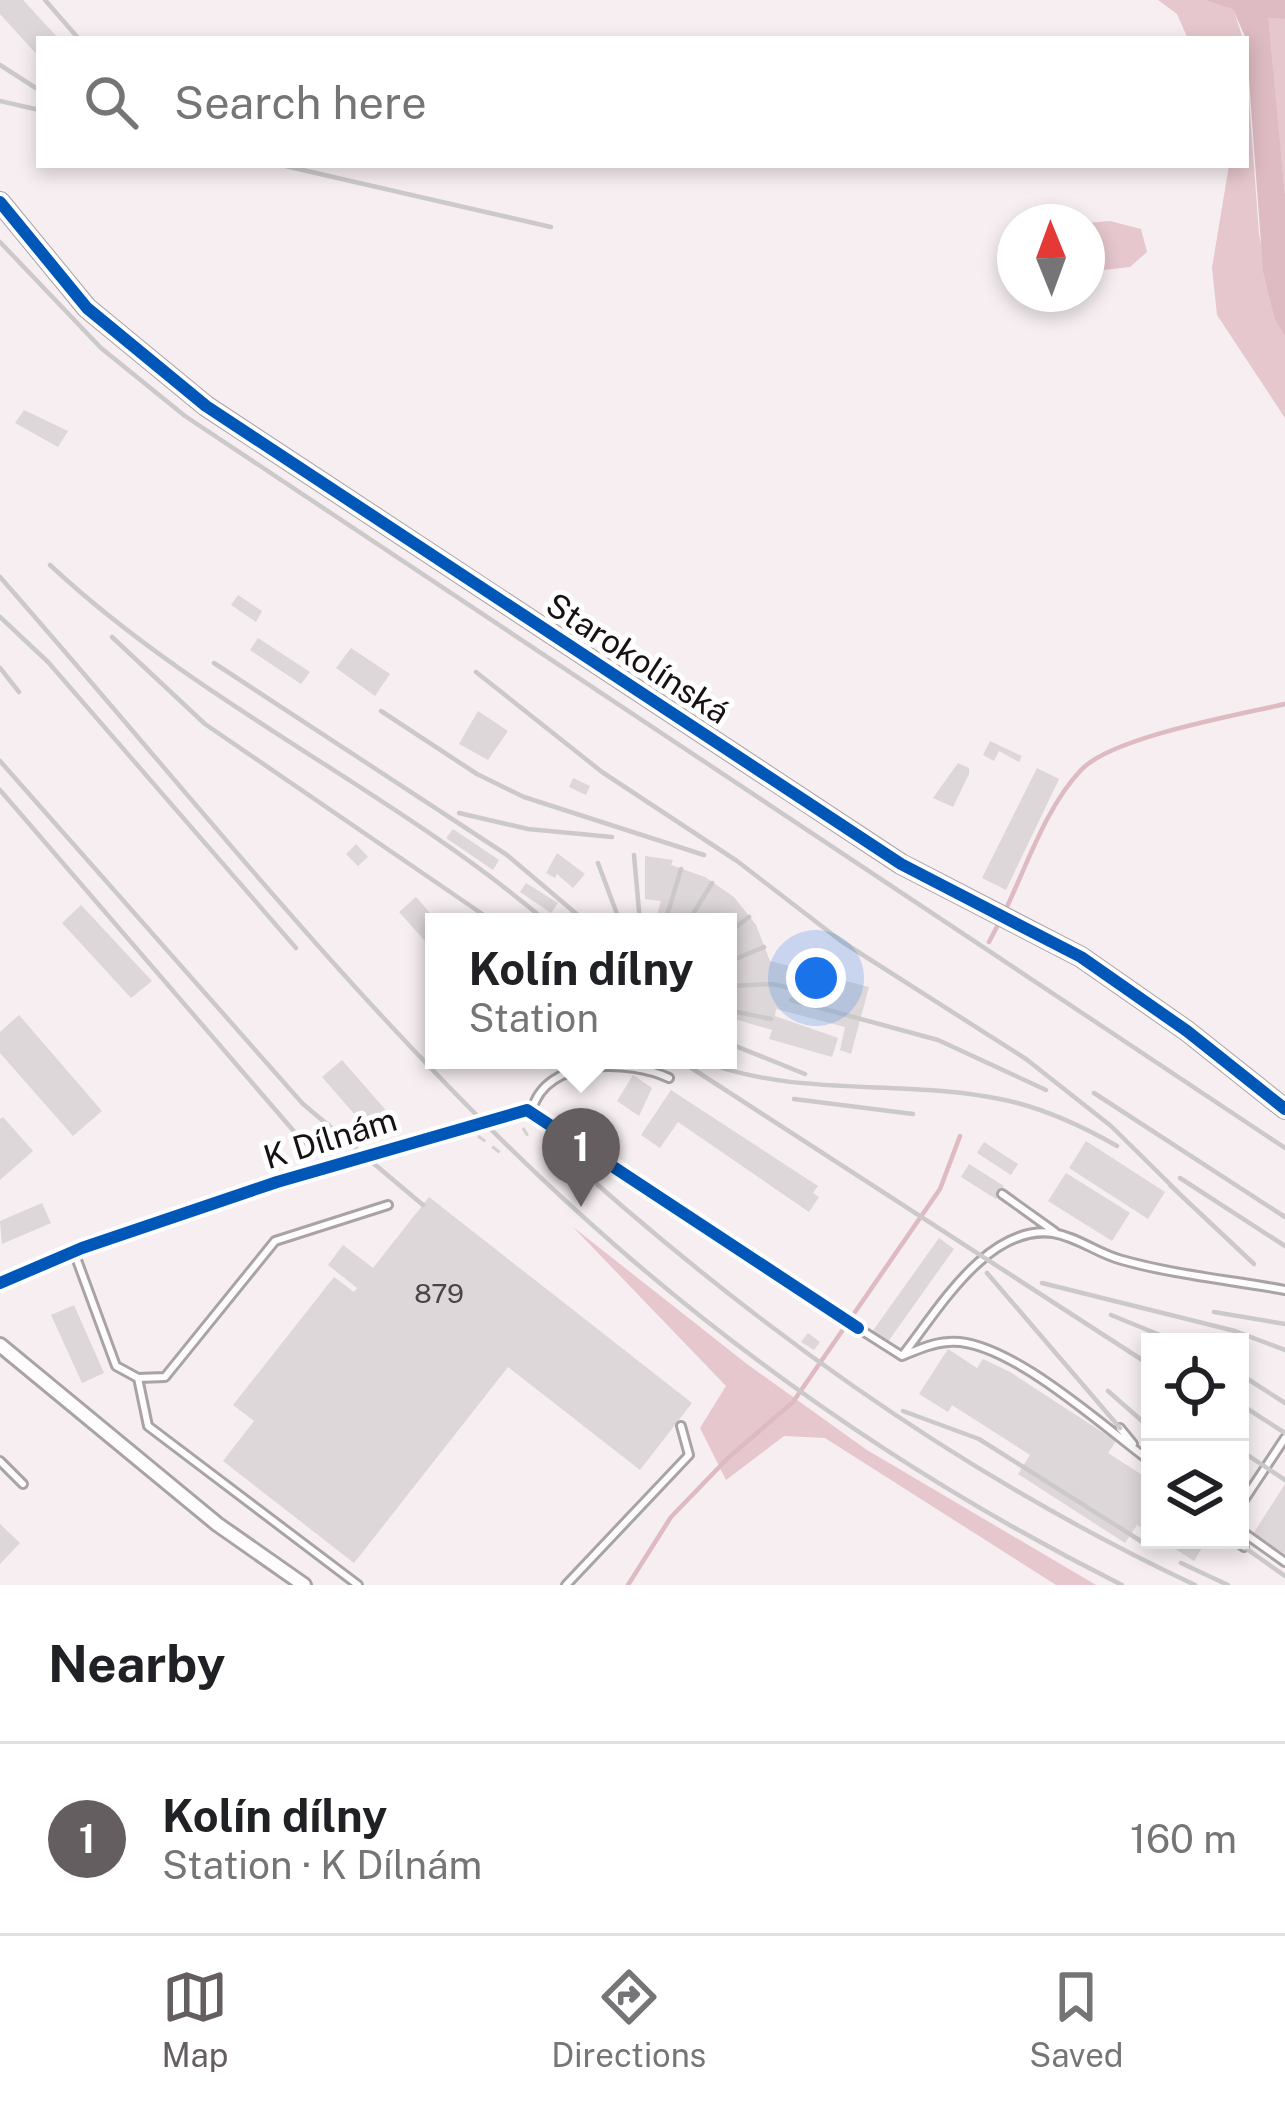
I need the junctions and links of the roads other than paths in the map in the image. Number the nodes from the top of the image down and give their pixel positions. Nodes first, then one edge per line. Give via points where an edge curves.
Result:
1 (0, 202) edge
2 (590, 1069) edge
3 (646, 1069) edge
4 (669, 1078) dead end
5 (1285, 1109) edge
6 (532, 1111) junction
7 (1002, 1194) dead end
8 (388, 1204) dead end
9 (1058, 1234) junction
10 (74, 1252) junction
11 (0, 1283) edge
12 (1285, 1290) edge
13 (858, 1328) joint
14 (0, 1345) edge
15 (902, 1356) junction
16 (138, 1378) junction
17 (681, 1426) dead end
18 (1120, 1428) dead end
19 (1285, 1438) edge
20 (1141, 1452) edge
21 (1141, 1454) edge
22 (0, 1461) edge
23 (23, 1484) dead end
24 (1249, 1492) edge
25 (1249, 1536) edge
26 (1285, 1562) edge
27 (304, 1585) edge
28 (358, 1585) edge
29 (566, 1585) edge

1 - 5 street, Starokolínská via 87,308 206,406 901,864 1131,990
2 - 6 lane via 553,1081
3 - 4 lane
6 - 10 street, K Dílnám via 360,1155
6 - 13 street
7 - 9 lane
8 - 16 lane via 275,1241 165,1377
9 - 12 lane via 1117,1259
9 - 15 lane via 1026,1235 998,1249
10 - 11 street, K Dílnám
10 - 16 lane via 116,1366
13 - 15 lane
14 - 27 street via 217,1524
15 - 21 lane via 952,1341 982,1348 1084,1409
16 - 28 lane via 148,1426
17 - 29 lane via 689,1455
18 - 20 lane
19 - 24 lane
22 - 23 lane
25 - 26 lane

